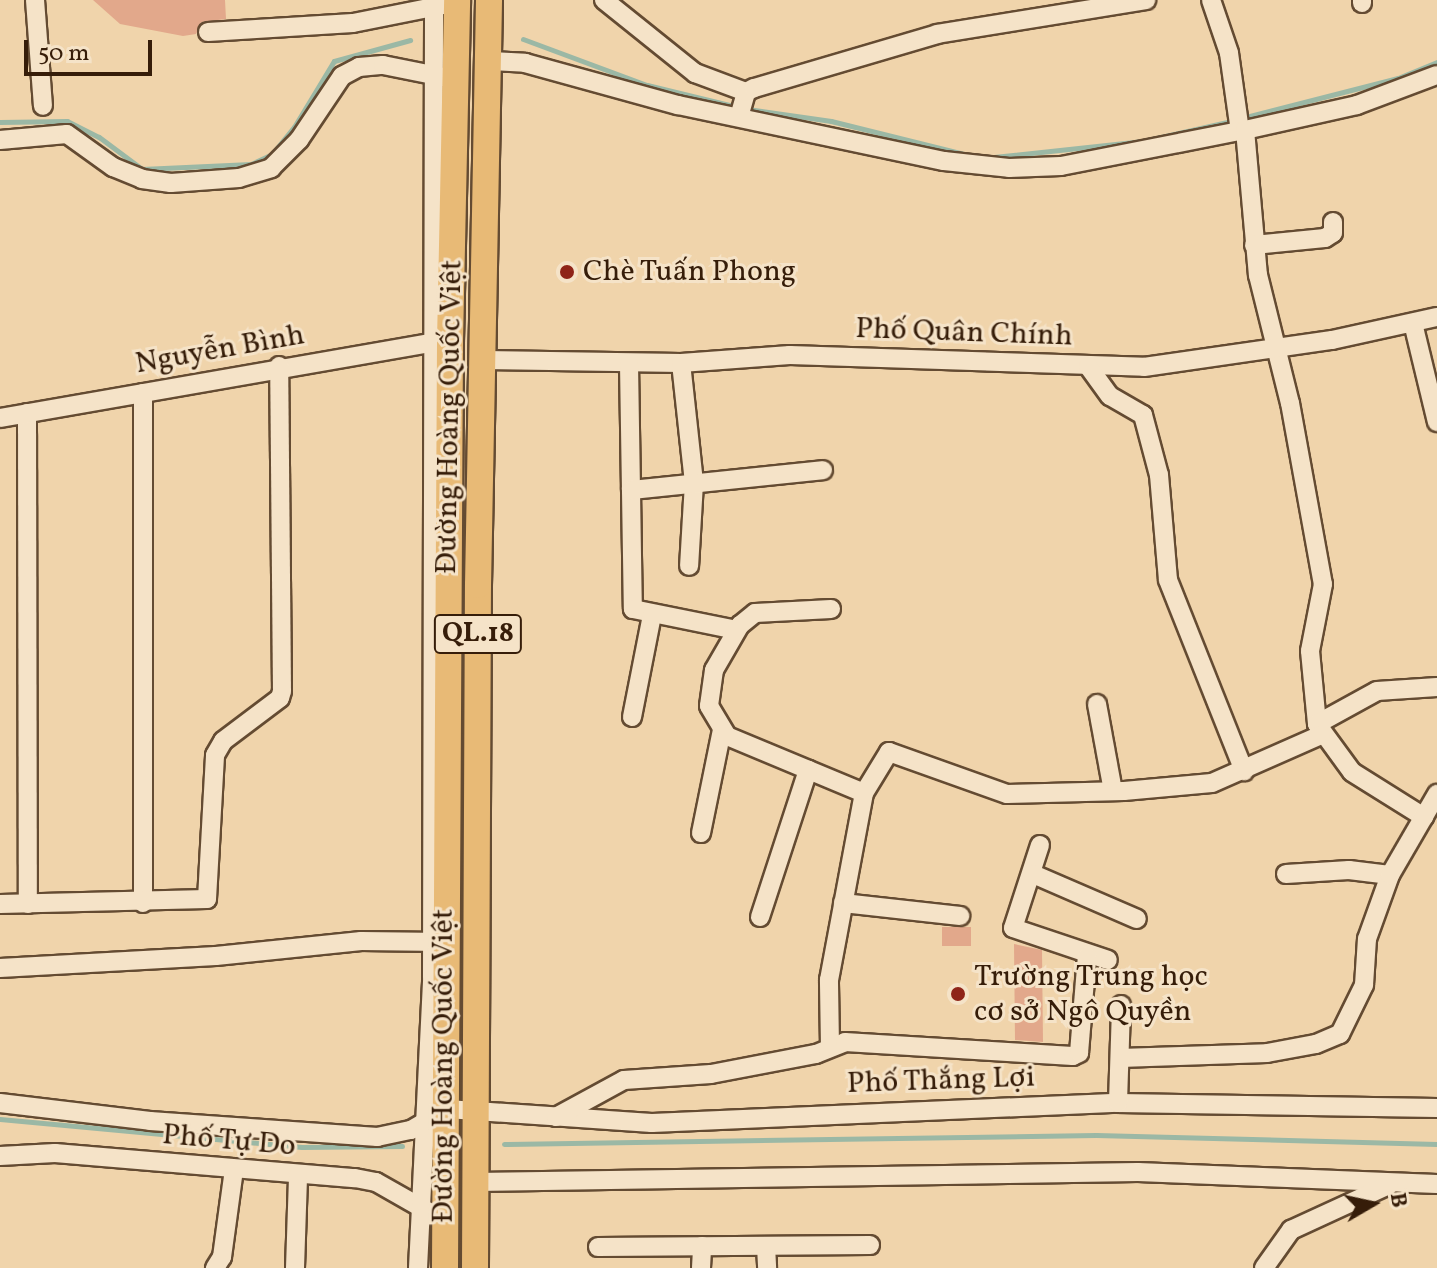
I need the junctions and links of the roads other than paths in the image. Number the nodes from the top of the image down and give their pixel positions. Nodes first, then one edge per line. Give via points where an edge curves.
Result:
1 (35, 0) edge
2 (489, 0) edge
3 (624, 0) edge
4 (1000, 0) edge
5 (1146, 0) edge
6 (1211, 0) edge
7 (604, 1) edge
8 (450, 3) edge
9 (1080, 4) edge
10 (1002, 20) junction
11 (208, 32) dead end
12 (491, 61) junction
13 (1437, 75) edge
14 (446, 77) junction
15 (43, 106) dead end
16 (741, 106) junction
17 (1240, 125) junction
18 (0, 140) edge
19 (1333, 222) dead end
20 (1254, 245) junction
21 (1437, 317) edge
22 (1413, 323) junction
23 (441, 342) junction
24 (1276, 349) junction
25 (485, 360) junction
26 (681, 363) junction
27 (629, 364) junction
28 (279, 366) junction
29 (1088, 366) junction
30 (143, 393) junction
31 (27, 413) junction
32 (0, 418) edge
33 (1437, 422) edge
34 (823, 470) dead end
35 (694, 483) junction
36 (631, 490) junction
37 (689, 566) dead end
38 (831, 609) dead end
39 (652, 615) junction
40 (736, 630) junction
41 (1437, 687) edge
42 (1097, 704) dead end
43 (632, 717) dead end
44 (1319, 729) junction
45 (722, 730) junction
46 (808, 770) junction
47 (1244, 771) junction
48 (1113, 791) junction
49 (864, 793) junction
50 (1437, 794) edge
51 (1424, 817) junction
52 (701, 833) dead end
53 (1040, 845) dead end
54 (1033, 874) junction
55 (1286, 874) dead end
56 (1390, 875) junction
57 (143, 903) junction
58 (843, 903) junction
59 (0, 904) edge
60 (28, 904) junction
61 (960, 916) dead end
62 (760, 917) dead end
63 (1137, 919) dead end
64 (441, 942) junction
65 (1087, 956) junction
66 (1108, 960) dead end
67 (0, 968) edge
68 (1121, 1005) dead end
69 (830, 1047) junction
70 (1120, 1058) junction
71 (0, 1103) edge
72 (1118, 1103) junction
73 (1437, 1108) edge
74 (447, 1109) junction
75 (477, 1111) junction
76 (556, 1117) junction
77 (424, 1122) junction
78 (0, 1156) edge
79 (234, 1169) junction
80 (298, 1176) junction
81 (476, 1182) junction
82 (1396, 1182) junction
83 (1437, 1184) edge
84 (432, 1210) junction
85 (870, 1245) dead end
86 (702, 1246) junction
87 (766, 1246) junction
88 (598, 1247) dead end
89 (215, 1268) edge
90 (295, 1268) edge
91 (418, 1268) edge
92 (445, 1268) edge
93 (475, 1268) edge
94 (701, 1268) edge
95 (767, 1268) edge
96 (1264, 1268) edge

1 - 15 street
2 - 12 highway, Đường Hoàng Quốc Việt / QL.18
3 - 7 street
4 - 10 street
5 - 9 street
6 - 17 street via 1229,53
7 - 16 street
8 - 11 street via 353,23
8 - 14 highway, Đường Hoàng Quốc Việt / QL.18
9 - 10 street
10 - 16 street via 937,34
12 - 16 street via 525,63
12 - 25 highway, Đường Hoàng Quốc Việt / QL.18
13 - 17 street via 1357,105
14 - 18 street via 383,65 359,67 342,76 299,140 271,168 239,178 171,183 142,179 67,134
14 - 23 highway, Đường Hoàng Quốc Việt / QL.18
16 - 17 street via 944,161 1009,168 1061,166
17 - 20 street
19 - 20 street via 1333,233 1325,238
20 - 24 street
21 - 22 street, Phố Quân Chính
22 - 24 street, Phố Quân Chính
22 - 33 street
23 - 28 street, Nguyễn Bình
23 - 64 highway, Đường Hoàng Quốc Việt / QL.18
24 - 29 street, Phố Quân Chính via 1144,367
24 - 44 street via 1324,590 1310,651
25 - 27 street, Phố Quân Chính
25 - 75 highway, Đường Hoàng Quốc Việt / QL.18 via 478,585
26 - 27 street, Phố Quân Chính
26 - 29 street, Phố Quân Chính via 790,355
26 - 35 street
27 - 36 street
28 - 30 street, Nguyễn Bình
28 - 57 street via 282,691 280,698 223,741 215,755 207,899
29 - 47 street via 1110,396 1143,415 1159,475 1168,580
30 - 31 street, Nguyễn Bình
30 - 57 street
31 - 32 street, Nguyễn Bình
31 - 60 street
34 - 35 street
35 - 36 street
35 - 37 street
36 - 39 street via 633,609
38 - 40 street via 755,613
39 - 40 street
39 - 43 street
40 - 45 street via 714,670 708,694
41 - 44 street via 1377,691
42 - 48 street
44 - 47 street
44 - 51 street via 1352,772
45 - 46 street
45 - 52 street
46 - 49 street
46 - 62 street
47 - 48 street via 1212,783
48 - 49 street via 1007,794 893,751 883,756
49 - 58 street
50 - 51 street
51 - 56 street
53 - 54 street
54 - 63 street
54 - 65 street via 1013,928
55 - 56 street via 1349,870
56 - 70 street via 1367,939 1364,985 1340,1034 1267,1053
57 - 60 street
58 - 61 street
58 - 69 street via 829,980
59 - 60 street
64 - 67 street via 361,941 216,956
64 - 74 highway, Đường Hoàng Quốc Việt / QL.18
64 - 77 street
65 - 66 street
65 - 69 street via 1079,1053 1073,1056 845,1042
68 - 70 street
69 - 76 street via 711,1074 624,1080
70 - 72 street
71 - 77 street via 351,1136 397,1135
72 - 73 street, Phố Thắng Lợi
72 - 76 street, Phố Thắng Lợi via 652,1123
74 - 75 street, Phố Thắng Lợi
74 - 77 street
74 - 84 highway, Đường Hoàng Quốc Việt / QL.18
75 - 76 street, Phố Thắng Lợi
75 - 81 highway, Đường Hoàng Quốc Việt / QL.18
77 - 84 street
78 - 79 street, Phố Tự Do via 55,1153
79 - 80 street, Phố Tự Do
79 - 89 street via 222,1257
80 - 84 street, Phố Tự Do via 376,1182
80 - 90 street
81 - 82 street via 1138,1172
81 - 93 highway, Đường Hoàng Quốc Việt / QL.18
82 - 83 street
82 - 96 street via 1291,1230
84 - 91 street
84 - 92 highway, Đường Hoàng Quốc Việt / QL.18
85 - 87 street
86 - 87 street
86 - 88 street
86 - 94 street
87 - 95 street

